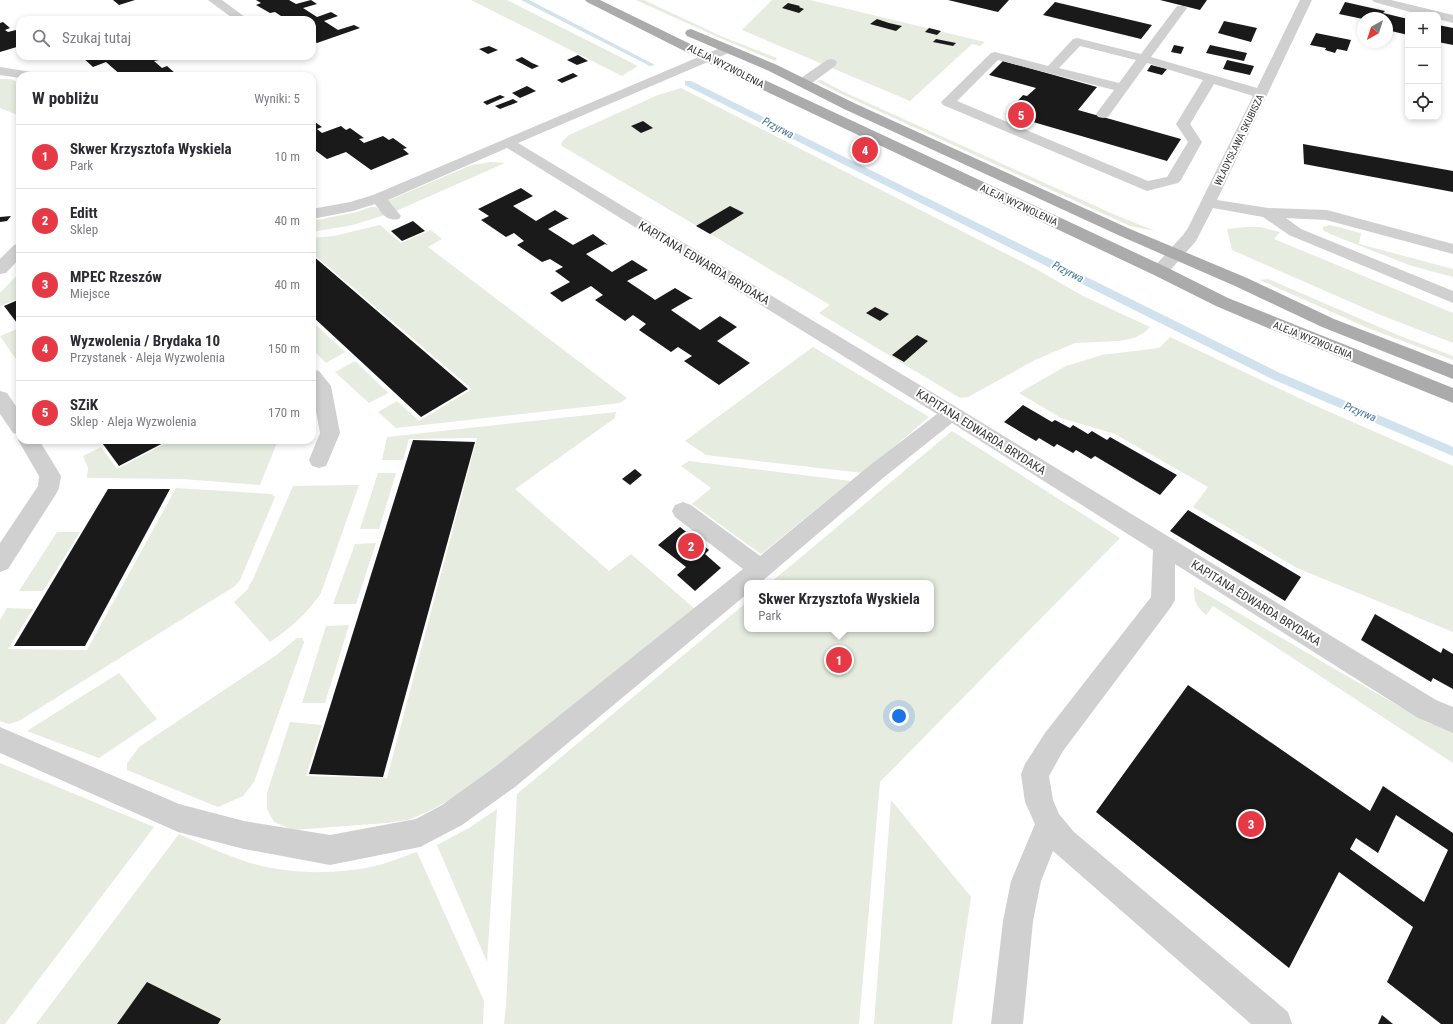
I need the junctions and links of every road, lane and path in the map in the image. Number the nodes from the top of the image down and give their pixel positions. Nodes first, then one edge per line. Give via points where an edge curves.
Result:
1 (214, 0) edge
2 (591, 0) edge
3 (620, 0) edge
4 (1306, 0) edge
5 (1378, 0) edge
6 (1181, 8) dead end
7 (1423, 12) edge
8 (237, 16) edge
9 (1441, 17) edge
10 (1453, 19) edge
11 (727, 49) junction
12 (708, 57) junction
13 (1143, 59) junction
14 (831, 63) dead end
15 (1051, 70) junction
16 (0, 71) edge
17 (16, 74) edge
18 (1211, 78) junction
19 (803, 83) junction
20 (1122, 88) junction
21 (1261, 94) junction
22 (1103, 114) dead end
23 (508, 143) junction
24 (378, 198) junction
25 (1208, 203) junction
26 (316, 211) edge
27 (1268, 213) junction
28 (393, 216) dead end
29 (16, 248) edge
30 (1453, 248) edge
31 (0, 250) edge
32 (16, 252) edge
33 (1175, 253) junction
34 (0, 269) edge
35 (1160, 271) junction
36 (1453, 297) edge
37 (1453, 372) edge
38 (316, 380) edge
39 (1453, 396) edge
40 (0, 398) edge
41 (951, 413) junction
42 (16, 422) edge
43 (31, 444) edge
44 (319, 460) dead end
45 (683, 511) dead end
46 (1164, 546) junction
47 (0, 562) edge
48 (760, 569) junction
49 (747, 580) edge
50 (744, 582) edge
51 (1453, 720) edge
52 (0, 740) edge
53 (1048, 824) junction
54 (1007, 1024) edge
55 (1276, 1024) edge

1 - 8 street
2 - 12 main road, ALEJA WYZWOLENIA
3 - 11 main road, ALEJA WYZWOLENIA
4 - 21 street, WŁADYSŁAWA SKUBISZA
5 - 7 street
6 - 13 street
9 - 10 street
11 - 12 street
11 - 19 main road, ALEJA WYZWOLENIA
12 - 23 street
12 - 35 main road, ALEJA WYZWOLENIA
13 - 15 street via 1077,42
13 - 18 street
13 - 20 street
14 - 19 street
15 - 18 street via 995,56 948,102 1147,186 1173,180 1195,142 1183,124
15 - 20 street
16 - 17 street
18 - 21 street
19 - 33 main road, ALEJA WYZWOLENIA via 863,113
20 - 22 street
21 - 25 street, WŁADYSŁAWA SKUBISZA
23 - 24 street
23 - 41 street, KAPITANA EDWARDA BRYDAKA
24 - 26 street
24 - 28 street
25 - 27 street
25 - 33 street, WŁADYSŁAWA SKUBISZA via 1190,238
27 - 30 street via 1327,215
27 - 36 street via 1295,232
29 - 31 street
32 - 34 street
33 - 35 street, WŁADYSŁAWA SKUBISZA
33 - 37 main road, ALEJA WYZWOLENIA via 1328,322
35 - 39 main road, ALEJA WYZWOLENIA via 1222,302
38 - 44 street via 321,386 330,433
40 - 42 street
41 - 46 street, KAPITANA EDWARDA BRYDAKA
41 - 48 street
43 - 47 street via 50,476 48,488
45 - 48 street
46 - 51 street, KAPITANA EDWARDA BRYDAKA via 1427,709
46 - 53 street via 1164,600 1054,742 1035,774 1038,802
48 - 49 street
50 - 52 street via 505,777 452,815 420,833 330,850 244,835 178,818
53 - 54 street via 1026,881 1018,921
53 - 55 street via 1064,842

